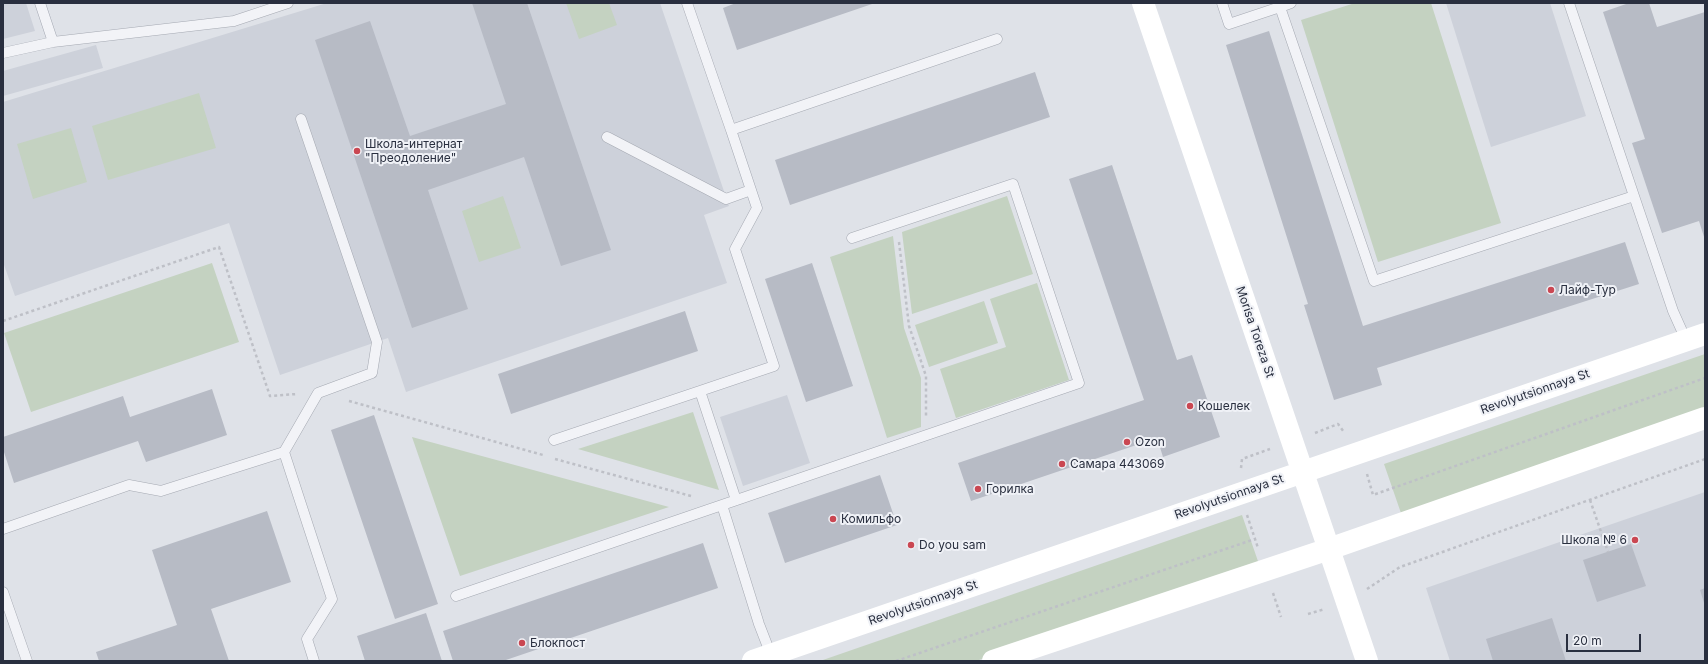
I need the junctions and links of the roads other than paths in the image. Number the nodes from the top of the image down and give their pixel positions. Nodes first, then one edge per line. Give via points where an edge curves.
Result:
1 (40, 3) edge
2 (288, 3) edge
3 (687, 3) edge
4 (1143, 3) edge
5 (1222, 3) edge
6 (1290, 3) edge
7 (1569, 3) edge
8 (1280, 7) junction
9 (997, 39) dead end
10 (53, 42) junction
11 (3, 54) edge
12 (301, 120) dead end
13 (731, 130) junction
14 (607, 137) dead end
15 (751, 190) junction
16 (1634, 196) junction
17 (852, 238) dead end
18 (1695, 337) edge
19 (700, 391) junction
20 (1705, 418) edge
21 (554, 440) dead end
22 (284, 452) junction
23 (1303, 472) junction
24 (736, 500) junction
25 (722, 505) junction
26 (3, 529) edge
27 (1329, 549) junction
28 (3, 592) edge
29 (456, 596) dead end
30 (762, 658) edge
31 (27, 661) edge
32 (314, 661) edge
33 (993, 661) edge
34 (1367, 661) edge

1 - 10 lane
2 - 10 lane via 234,22
3 - 13 lane
4 - 23 main road, Morisa Toreza St
5 - 8 lane via 1229,24
6 - 8 lane
7 - 16 lane
8 - 16 lane via 1374,281
9 - 13 lane
10 - 11 lane
12 - 22 lane via 377,342 372,373 318,393
13 - 15 lane
14 - 15 lane via 726,199
15 - 19 lane via 757,208 735,249 774,366
16 - 18 lane via 1673,311
17 - 24 lane via 1013,184 1080,383
18 - 23 main road, Revolyutsionnaya St
19 - 21 lane
19 - 24 lane
20 - 27 main road
22 - 26 lane via 161,491 128,485
22 - 32 lane via 332,599 306,639
23 - 27 main road, Morisa Toreza St
23 - 30 main road, Revolyutsionnaya St
24 - 25 lane
25 - 29 lane
25 - 30 lane via 759,624
27 - 33 main road
27 - 34 main road, Morisa Toreza St
28 - 31 lane

